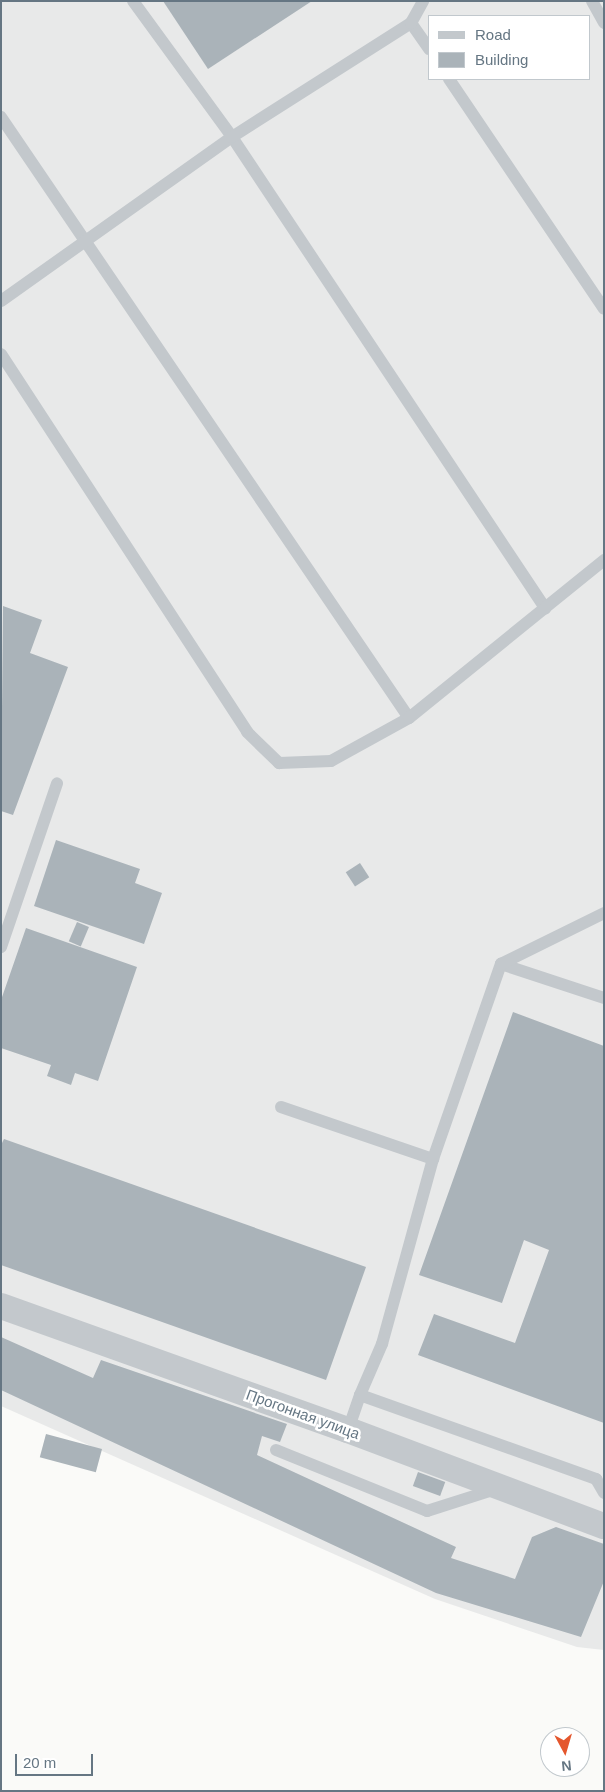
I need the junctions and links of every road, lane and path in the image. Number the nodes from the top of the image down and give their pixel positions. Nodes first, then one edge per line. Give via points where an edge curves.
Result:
1 (133, 1) edge
2 (423, 1) edge
3 (592, 1) edge
4 (411, 22) junction
5 (604, 23) edge
6 (428, 48) edge
7 (450, 80) edge
8 (1, 116) edge
9 (232, 137) junction
10 (86, 241) junction
11 (1, 300) edge
12 (604, 309) edge
13 (1, 354) edge
14 (604, 560) edge
15 (545, 608) junction
16 (410, 718) junction
17 (57, 783) dead end
18 (604, 913) edge
19 (1, 947) edge
20 (501, 964) junction
21 (604, 998) edge
22 (281, 1107) dead end
23 (433, 1159) junction
24 (1, 1306) edge
25 (360, 1395) junction
26 (348, 1430) junction
27 (276, 1450) dead end
28 (501, 1487) junction
29 (604, 1493) edge
30 (604, 1526) edge

1 - 9 lane
2 - 4 lane
3 - 5 lane
4 - 6 lane
4 - 9 lane
7 - 12 lane
8 - 10 lane
9 - 10 lane
9 - 15 lane
10 - 11 lane
10 - 16 lane
13 - 16 lane via 247,732 279,763 331,761
14 - 15 lane
15 - 16 lane
17 - 19 lane
18 - 20 lane
20 - 21 lane
20 - 23 lane
22 - 23 lane
23 - 25 lane via 382,1344
24 - 26 street, Прогонная улица
25 - 26 lane
25 - 29 lane via 596,1480
26 - 28 street, Прогонная улица
27 - 28 lane via 427,1511
28 - 30 street, Прогонная улица

